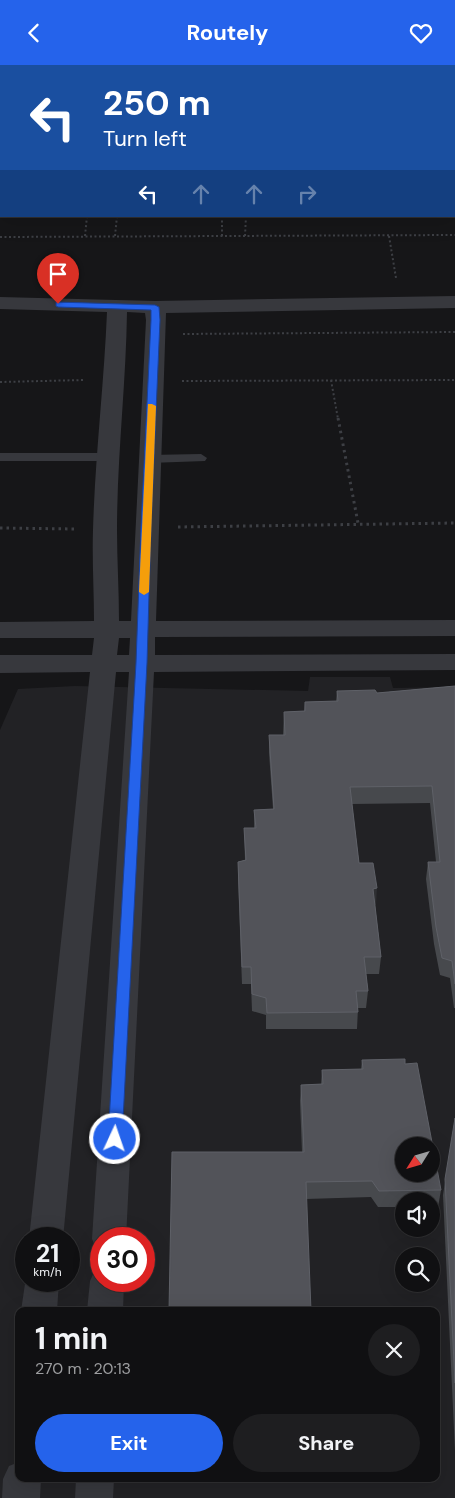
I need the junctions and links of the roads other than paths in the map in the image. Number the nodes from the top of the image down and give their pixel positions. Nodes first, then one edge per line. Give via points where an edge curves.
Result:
1 (455, 302) edge
2 (0, 303) edge
3 (116, 313) junction
4 (155, 314) junction
5 (455, 317) edge
6 (0, 321) edge
7 (0, 457) edge
8 (108, 457) junction
9 (201, 458) dead end
10 (149, 459) junction
11 (455, 627) edge
12 (107, 629) junction
13 (143, 629) junction
14 (0, 630) edge
15 (455, 662) edge
16 (104, 663) junction
17 (142, 663) junction
18 (0, 664) edge
19 (47, 1227) edge
20 (110, 1227) edge
21 (41, 1292) edge
22 (106, 1292) edge
23 (39, 1307) edge
24 (105, 1307) edge
25 (22, 1482) edge
26 (96, 1482) edge
27 (20, 1498) edge
28 (94, 1498) edge

1 - 4 street
2 - 3 street
3 - 4 street
3 - 6 street
3 - 8 street via 115,379
4 - 5 street
4 - 10 street
7 - 8 lane
8 - 12 street via 105,529
9 - 10 lane
10 - 13 street
11 - 13 street
12 - 13 street
12 - 14 street
12 - 16 street
13 - 17 street
15 - 17 street
16 - 17 street
16 - 18 street
16 - 19 street
17 - 20 street
21 - 23 street
22 - 24 street
25 - 27 street
26 - 28 street

